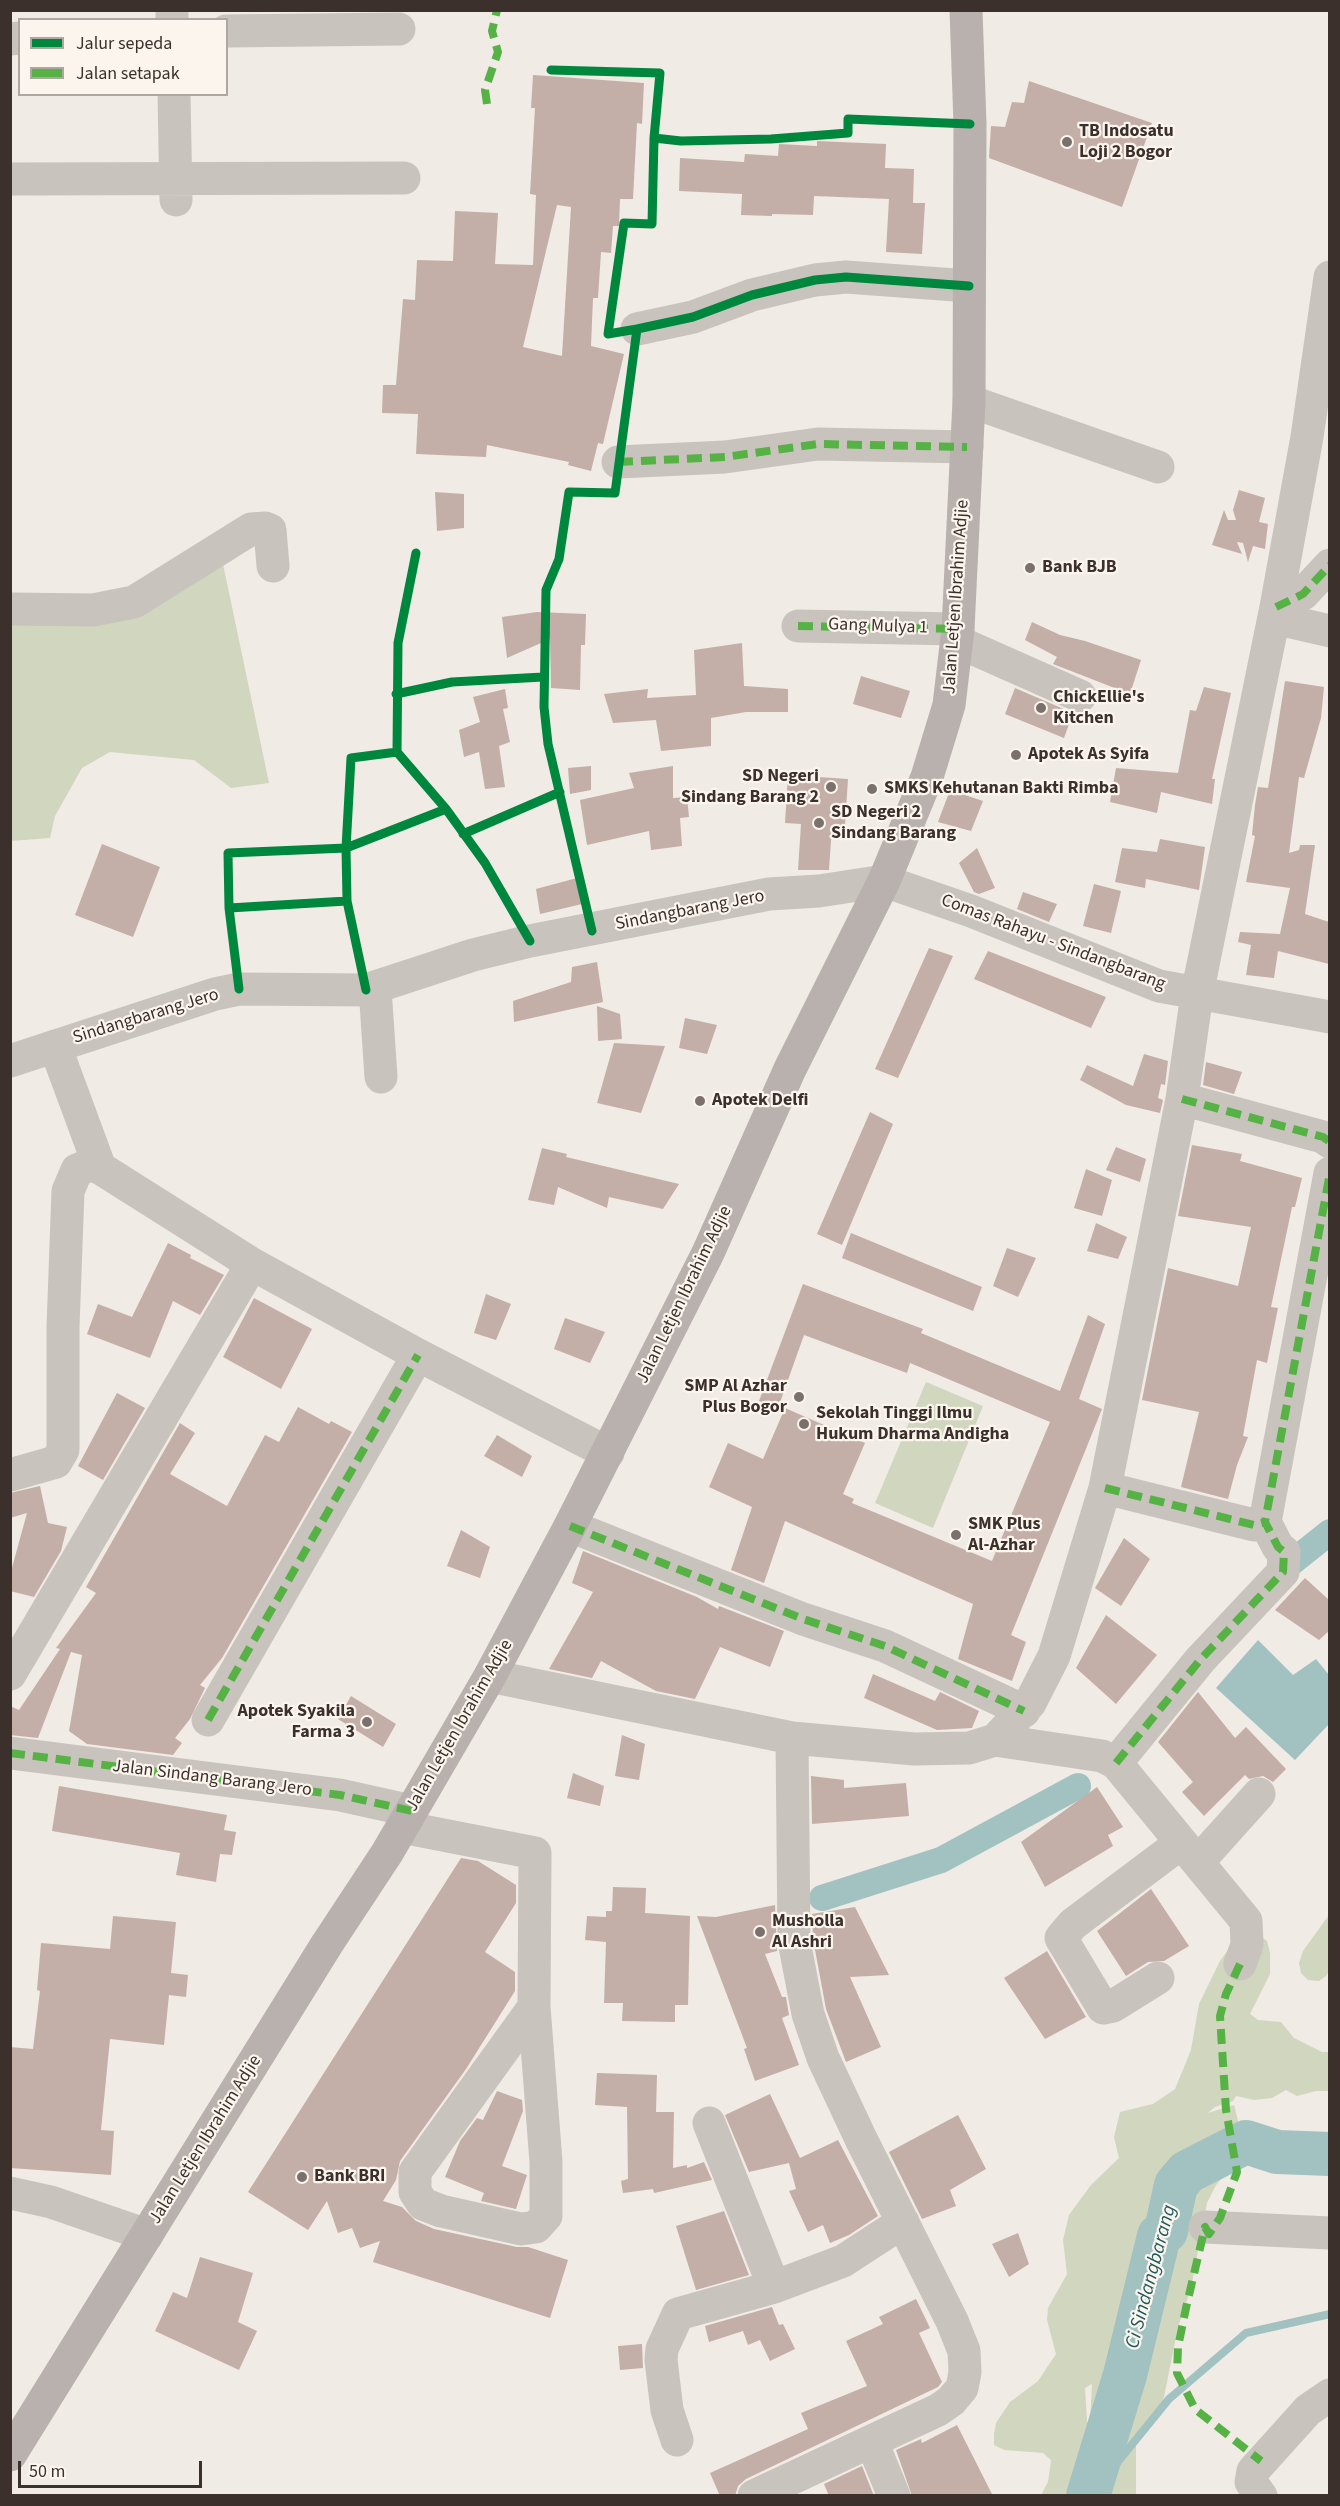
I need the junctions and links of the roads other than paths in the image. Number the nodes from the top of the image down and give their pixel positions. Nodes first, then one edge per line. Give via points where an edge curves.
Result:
1 (966, 10) edge
2 (399, 29) dead end
3 (228, 32) edge
4 (174, 96) edge
5 (404, 178) dead end
6 (10, 179) edge
7 (176, 190) junction
8 (1329, 277) edge
9 (969, 286) junction
10 (637, 329) dead end
11 (969, 401) junction
12 (967, 447) junction
13 (618, 462) dead end
14 (1158, 467) dead end
15 (1329, 565) edge
16 (273, 566) dead end
17 (10, 609) edge
18 (1275, 612) junction
19 (798, 627) dead end
20 (1329, 631) edge
21 (957, 635) junction
22 (1080, 696) dead end
23 (884, 881) junction
24 (375, 988) junction
25 (1197, 994) junction
26 (1329, 1017) edge
27 (55, 1046) junction
28 (10, 1061) edge
29 (381, 1077) dead end
30 (1182, 1099) junction
31 (1329, 1142) edge
32 (100, 1168) junction
33 (1329, 1173) edge
34 (252, 1264) junction
35 (418, 1355) junction
36 (608, 1453) junction
37 (10, 1475) edge
38 (1104, 1488) junction
39 (1265, 1522) junction
40 (570, 1526) junction
41 (10, 1674) edge
42 (490, 1676) junction
43 (1023, 1711) junction
44 (208, 1720) dead end
45 (792, 1738) junction
46 (995, 1740) junction
47 (10, 1753) edge
48 (1116, 1763) junction
49 (1259, 1794) dead end
50 (407, 1819) junction
51 (1189, 1852) junction
52 (1240, 1964) dead end
53 (1158, 1978) dead end
54 (534, 2007) junction
55 (709, 2123) dead end
56 (10, 2193) edge
57 (903, 2222) junction
58 (1205, 2227) dead end
59 (1329, 2233) edge
60 (147, 2235) junction
61 (774, 2287) junction
62 (1329, 2395) edge
63 (677, 2440) dead end
64 (872, 2442) junction
65 (10, 2455) edge
66 (754, 2496) edge
67 (894, 2496) edge
68 (1262, 2496) edge

1 - 9 main road, Jalan Letjen Ibrahim Adjie
2 - 3 street
4 - 7 street
5 - 7 street
6 - 7 street
8 - 18 street via 1307,437
9 - 10 street via 846,278 815,280 752,295 693,317
9 - 11 main road, Jalan Letjen Ibrahim Adjie
11 - 12 main road, Jalan Letjen Ibrahim Adjie
11 - 14 street
12 - 13 street via 818,444 725,457
12 - 21 main road, Jalan Letjen Ibrahim Adjie
15 - 18 street via 1303,594
16 - 17 street via 270,530 251,529 134,602 93,610
18 - 20 street
18 - 25 street
19 - 21 street, Gang Mulya 1
21 - 22 street
21 - 23 main road, Jalan Letjen Ibrahim Adjie via 949,705 927,777
23 - 24 street, Sindangbarang Jero via 770,894 530,941 457,960
23 - 25 street, Comas Rahayu - Sindangbarang via 971,911 1159,986
23 - 36 main road, Jalan Letjen Ibrahim Adjie via 790,1069 708,1253
24 - 27 street, Sindangbarang Jero via 239,989
24 - 29 street
25 - 26 street, Comas Rahayu - Sindangbarang
25 - 30 street
27 - 28 street, Sindangbarang Jero
27 - 32 street
30 - 31 street via 1323,1137
30 - 38 street
32 - 34 street
32 - 37 street via 90,1165 77,1170 68,1191 63,1450 56,1462
33 - 39 street
34 - 35 street
34 - 41 street
35 - 36 street
35 - 44 street
36 - 40 main road, Jalan Letjen Ibrahim Adjie
38 - 39 street via 1254,1525
38 - 43 street via 1054,1656 1041,1686
39 - 48 street via 1284,1552 1283,1572 1200,1660
40 - 42 main road, Jalan Letjen Ibrahim Adjie
40 - 43 street via 803,1619 885,1646
42 - 45 street
42 - 50 main road, Jalan Letjen Ibrahim Adjie
43 - 46 street
45 - 46 street via 914,1749 969,1748
45 - 57 street via 792,1904 801,1987 823,2058
46 - 48 street via 1102,1756
47 - 50 street, Jalan Sindang Barang Jero via 340,1795
48 - 51 street
49 - 51 street
50 - 54 street, Jalan Sindang Barang Jero via 535,1853
50 - 60 main road, Jalan Letjen Ibrahim Adjie
51 - 52 street via 1246,1921 1247,1945
51 - 53 street via 1073,1924 1061,1938 1102,2008 1113,2006
54 - 54 street via 546,2162 544,2220 536,2227 521,2229 423,2204 415,2192 415,2172
55 - 61 street
56 - 60 street via 51,2202
57 - 61 street via 843,2261
57 - 64 street via 964,2350 965,2372 962,2388 951,2401
58 - 59 street
60 - 65 main road, Jalan Letjen Ibrahim Adjie
61 - 63 street via 678,2314 661,2360 667,2410
62 - 68 street via 1308,2410 1253,2471 1251,2482
64 - 66 street
64 - 67 street

